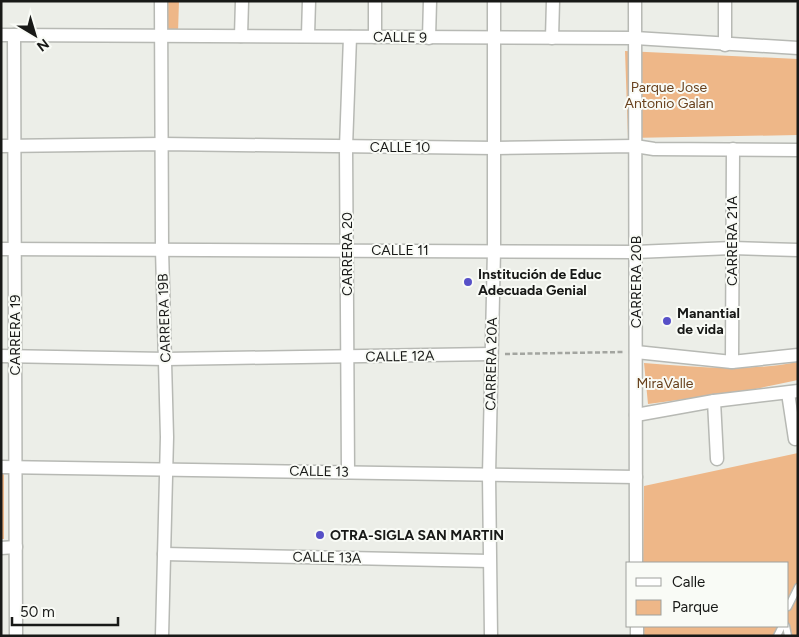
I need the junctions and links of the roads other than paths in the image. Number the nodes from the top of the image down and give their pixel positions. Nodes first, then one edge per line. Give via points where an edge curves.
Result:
1 (161, 1) edge
2 (242, 1) edge
3 (309, 1) edge
4 (376, 1) edge
5 (430, 1) edge
6 (494, 1) edge
7 (553, 1) edge
8 (635, 1) edge
9 (725, 1) edge
10 (8, 35) edge
11 (308, 35) junction
12 (241, 36) junction
13 (160, 37) junction
14 (350, 37) junction
15 (375, 37) junction
16 (429, 38) junction
17 (494, 38) junction
18 (552, 38) junction
19 (635, 38) junction
20 (725, 45) junction
21 (798, 48) edge
22 (162, 144) junction
23 (1, 146) edge
24 (14, 146) junction
25 (635, 146) junction
26 (346, 147) junction
27 (494, 148) junction
28 (733, 149) junction
29 (798, 150) edge
30 (732, 248) junction
31 (1, 249) edge
32 (15, 250) junction
33 (162, 250) junction
34 (347, 250) junction
35 (494, 250) junction
36 (798, 250) edge
37 (636, 252) junction
38 (636, 352) junction
39 (491, 354) junction
40 (798, 354) edge
41 (1, 356) edge
42 (15, 356) junction
43 (347, 356) junction
44 (166, 359) junction
45 (732, 362) junction
46 (793, 392) edge
47 (714, 402) junction
48 (636, 415) junction
49 (795, 439) dead end
50 (717, 459) dead end
51 (1, 467) edge
52 (16, 467) junction
53 (166, 468) junction
54 (348, 472) junction
55 (489, 475) junction
56 (636, 477) junction
57 (16, 547) junction
58 (1, 548) edge
59 (164, 554) junction
60 (489, 561) junction
61 (636, 562) edge
62 (798, 588) edge
63 (789, 605) edge
64 (16, 636) edge
65 (162, 636) edge
66 (491, 636) edge

1 - 13 street, CARRERA 19B
2 - 12 street
3 - 11 street
4 - 15 street
5 - 16 street
6 - 17 street, CARRERA 20A
7 - 18 street
8 - 19 street, CARRERA 20B
9 - 20 street
10 - 13 street, CALLE 9
10 - 24 street, CARRERA 19
11 - 12 street, CALLE 9
11 - 14 street, CALLE 9
12 - 13 street, CALLE 9
13 - 22 street, CARRERA 19B
14 - 15 street, CALLE 9
14 - 26 street, CARRERA 20
15 - 16 street, CALLE 9
16 - 17 street, CALLE 9
17 - 18 street, CALLE 9
17 - 27 street, CARRERA 20A
18 - 19 street, CALLE 9
19 - 20 street, CALLE 9
19 - 25 street, CARRERA 20B
20 - 21 street, CALLE 9
22 - 24 street, CALLE 10
22 - 26 street, CALLE 10
22 - 33 street, CARRERA 19B
23 - 24 street, CALLE 10
24 - 32 street, CARRERA 19
25 - 27 street, CALLE 10
25 - 28 street, CALLE 10
25 - 37 street, CARRERA 20B
26 - 27 street, CALLE 10
26 - 34 street, CARRERA 20
27 - 35 street, CARRERA 20A
28 - 29 street, CALLE 10
28 - 30 street, CARRERA 21A
30 - 36 street, CALLE 11
30 - 37 street, CALLE 11
30 - 45 street, CARRERA 21A
31 - 32 street, CALLE 11
32 - 33 street, CALLE 11
32 - 42 street, CARRERA 19
33 - 34 street, CALLE 11
33 - 44 street, CARRERA 19B
34 - 35 street, CALLE 11
34 - 43 street, CARRERA 20
35 - 37 street, CALLE 11
35 - 39 street, CARRERA 20A
37 - 38 street, CARRERA 20B
38 - 45 street
38 - 48 street, CARRERA 20B
39 - 43 street, CALLE 12A
39 - 55 street, CARRERA 20A
40 - 45 street
41 - 42 street, CALLE 12A
42 - 44 street, CALLE 12A
42 - 52 street, CARRERA 19
43 - 44 street, CALLE 12A
43 - 54 street, CARRERA 20
44 - 53 street, CARRERA 19B
46 - 47 street
46 - 49 street
47 - 48 street
47 - 50 street
48 - 56 street, CARRERA 20B
51 - 52 street, CALLE 13
52 - 53 street, CALLE 13
52 - 57 street, CARRERA 19
53 - 54 street, CALLE 13
53 - 59 street, CARRERA 19B
54 - 55 street, CALLE 13
55 - 56 street, CALLE 13
55 - 60 street, CARRERA 20A
56 - 61 street, CARRERA 20B
57 - 58 street
57 - 64 street, CARRERA 19
59 - 60 street, CALLE 13A
59 - 65 street, CARRERA 19B
60 - 66 street, CARRERA 20A
62 - 63 lane

